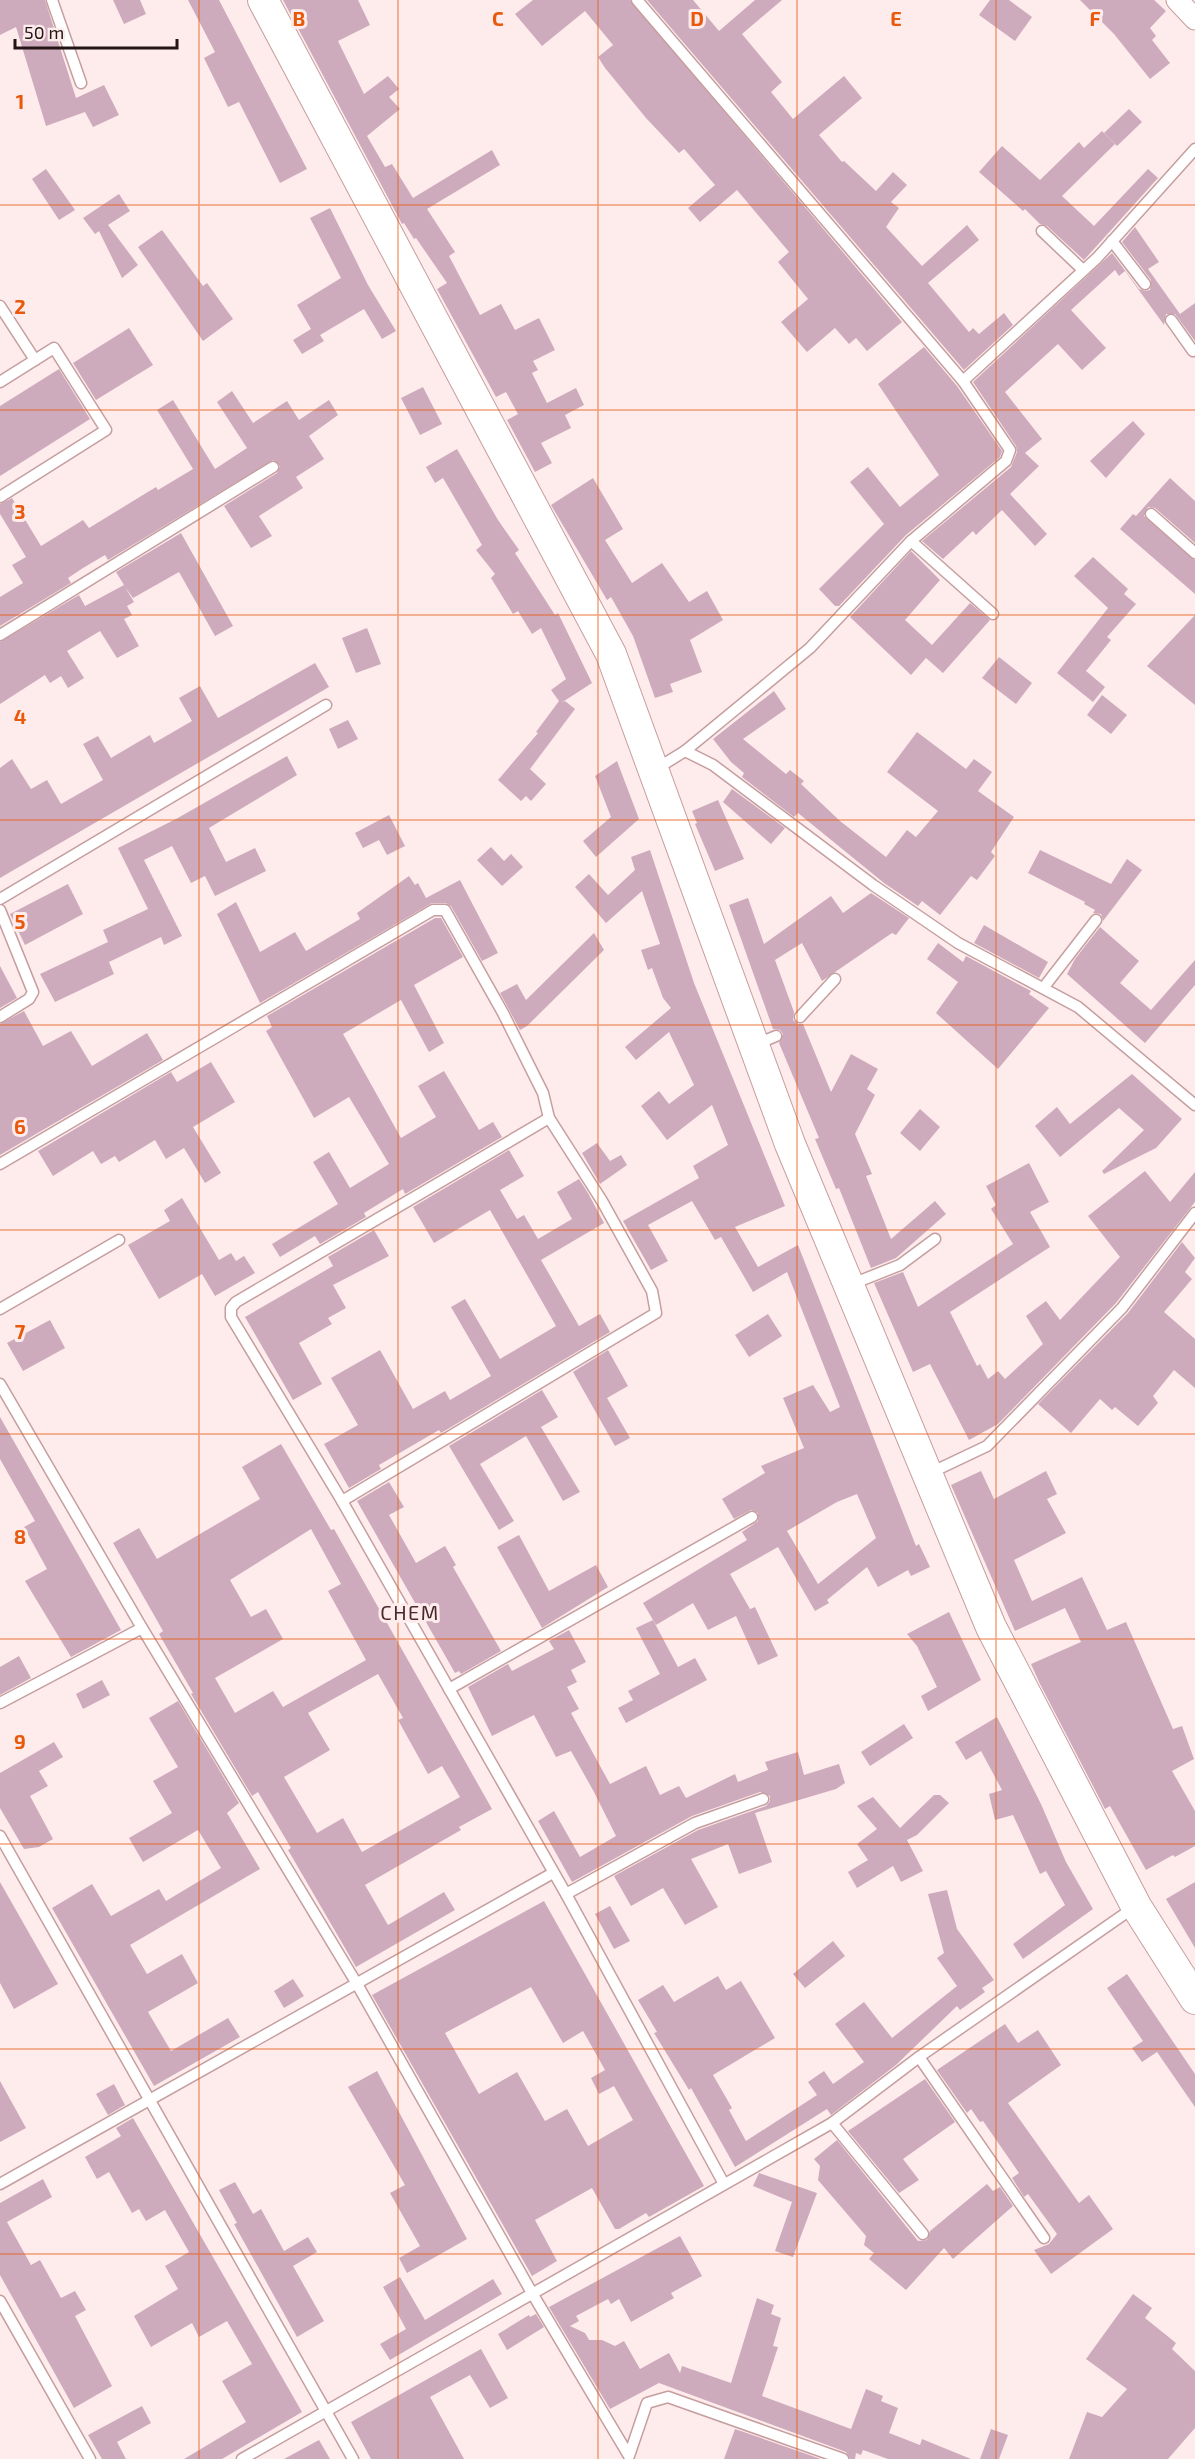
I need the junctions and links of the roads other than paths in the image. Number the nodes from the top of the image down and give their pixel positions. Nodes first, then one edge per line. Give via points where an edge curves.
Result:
1 (52, 0) edge
2 (263, 0) edge
3 (637, 0) edge
4 (1177, 0) edge
5 (1195, 19) edge
6 (81, 83) dead end
7 (1195, 149) edge
8 (1042, 231) dead end
9 (1112, 241) junction
10 (1083, 270) junction
11 (1145, 284) dead end
12 (0, 306) edge
13 (1171, 320) dead end
14 (1193, 351) dead end
15 (35, 360) junction
16 (963, 381) junction
17 (0, 382) edge
18 (273, 467) dead end
19 (0, 497) edge
20 (1150, 514) dead end
21 (910, 542) junction
22 (1195, 553) edge
23 (993, 614) dead end
24 (0, 636) edge
25 (326, 705) dead end
26 (685, 751) junction
27 (654, 771) junction
28 (0, 898) edge
29 (0, 910) edge
30 (1096, 920) dead end
31 (835, 979) dead end
32 (1044, 987) junction
33 (0, 1017) edge
34 (800, 1017) dead end
35 (1195, 1105) edge
36 (549, 1118) junction
37 (0, 1164) edge
38 (1195, 1214) edge
39 (934, 1239) dead end
40 (119, 1240) dead end
41 (849, 1285) junction
42 (0, 1309) edge
43 (0, 1384) edge
44 (927, 1474) junction
45 (342, 1501) junction
46 (752, 1517) dead end
47 (142, 1628) junction
48 (449, 1689) junction
49 (0, 1703) edge
50 (763, 1799) dead end
51 (0, 1836) edge
52 (553, 1873) junction
53 (566, 1894) junction
54 (1136, 1906) junction
55 (357, 1984) junction
56 (1195, 1999) edge
57 (919, 2057) junction
58 (149, 2099) junction
59 (832, 2122) junction
60 (0, 2184) edge
61 (724, 2184) junction
62 (923, 2234) dead end
63 (1044, 2238) dead end
64 (532, 2293) junction
65 (0, 2301) edge
66 (325, 2411) junction
67 (629, 2457) edge
68 (90, 2459) edge
69 (242, 2459) edge
70 (353, 2459) edge
71 (843, 2459) edge

1 - 6 lane
2 - 27 street via 611,654
3 - 16 lane
4 - 5 street
7 - 9 lane
8 - 10 lane
9 - 10 lane
9 - 11 lane
10 - 16 lane
12 - 15 lane
13 - 14 lane
15 - 17 lane
15 - 19 lane via 54,348 106,430
16 - 21 lane via 1006,441 1010,456
18 - 24 lane
20 - 22 lane
21 - 23 lane
21 - 26 lane via 810,648
25 - 28 lane
26 - 27 lane
26 - 32 lane via 713,765 873,885 958,943
27 - 41 street via 765,1041 790,1144
29 - 33 lane via 33,992 29,999
30 - 32 lane
31 - 34 lane
32 - 35 lane via 1078,1007
36 - 37 lane via 543,1093 503,1013 451,918 440,908
36 - 45 lane via 652,1291 656,1313
36 - 45 lane via 231,1308 233,1326
38 - 44 lane via 1122,1308 987,1446
39 - 41 lane via 900,1265
40 - 42 lane
41 - 44 street
43 - 47 lane
44 - 54 street via 991,1627
45 - 48 lane
46 - 48 lane
47 - 49 lane
47 - 55 lane
48 - 52 lane
50 - 53 lane via 695,1823
51 - 58 lane
52 - 53 lane
52 - 55 lane
53 - 61 lane
54 - 56 street
54 - 57 lane
55 - 58 lane
55 - 64 lane
57 - 59 lane
57 - 63 lane
58 - 60 lane
58 - 66 lane
59 - 61 lane
59 - 62 lane
61 - 64 lane
64 - 66 lane
64 - 67 lane
65 - 68 lane
66 - 69 lane
66 - 70 lane
67 - 71 lane via 647,2403 668,2397

